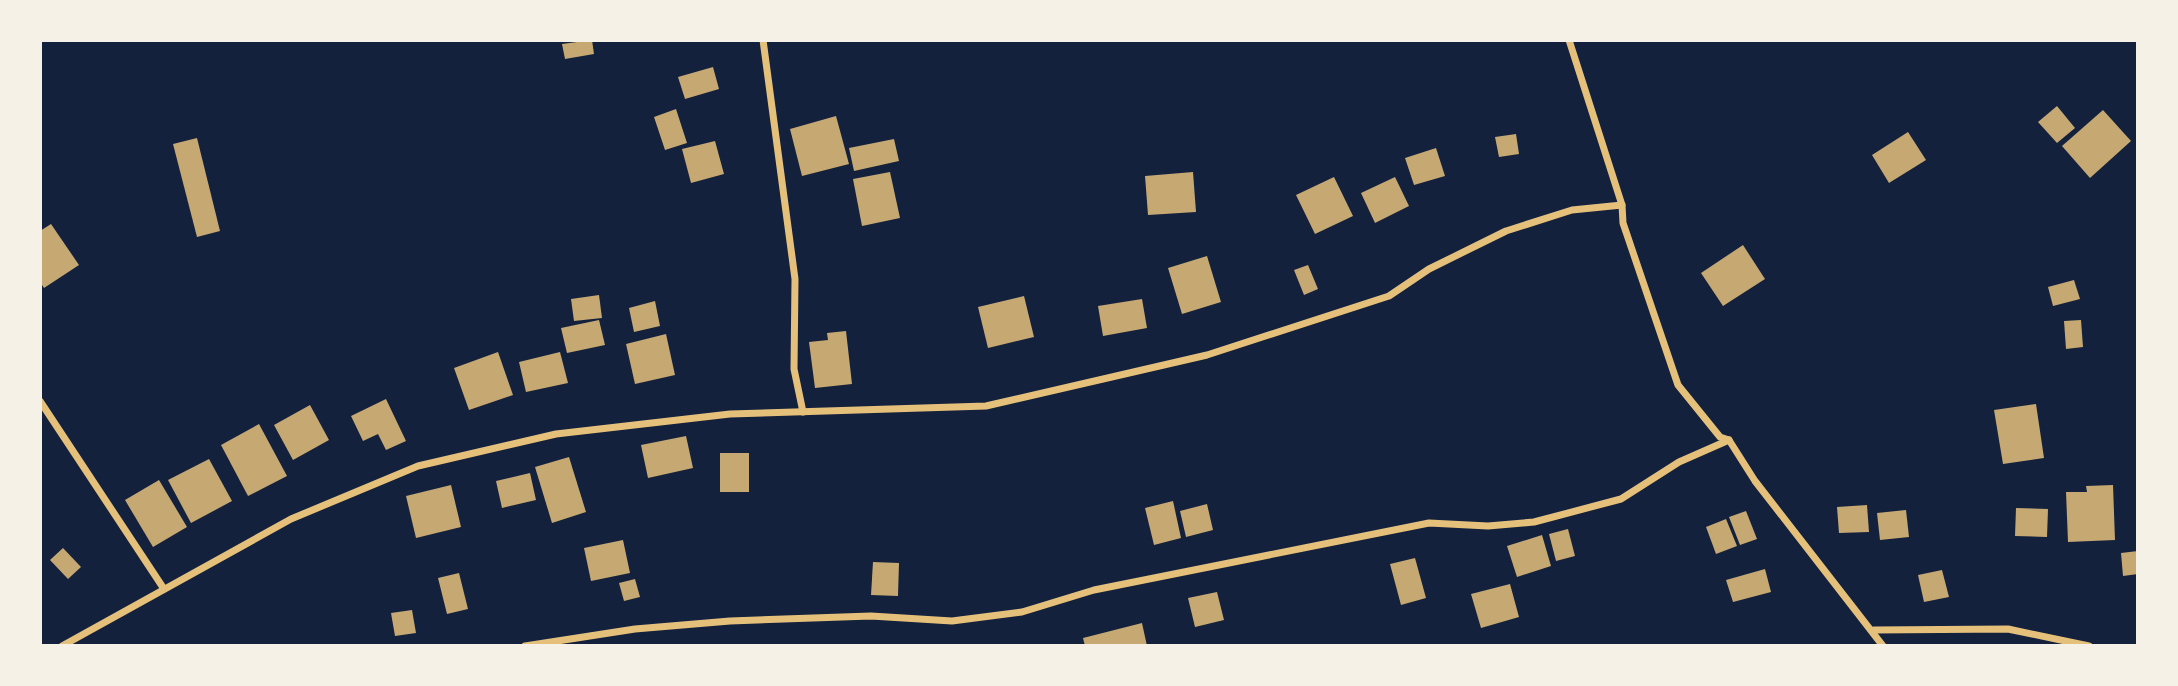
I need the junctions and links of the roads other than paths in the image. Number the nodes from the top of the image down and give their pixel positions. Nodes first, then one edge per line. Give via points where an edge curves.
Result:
1 (763, 40) edge
2 (1569, 40) edge
3 (1622, 205) junction
4 (40, 401) edge
5 (803, 412) junction
6 (1730, 440) junction
7 (164, 589) junction
8 (1874, 630) junction
9 (62, 646) edge
10 (525, 646) edge
11 (1883, 646) edge
12 (2089, 646) edge

1 - 5 street via 795,279 794,369
2 - 3 street
3 - 5 street via 1572,210 1506,231 1429,269 1389,296 1207,355 986,406
3 - 6 street via 1623,223 1678,385 1720,437
4 - 7 street
5 - 7 street via 730,414 556,434 418,466 291,519
6 - 8 street via 1755,481
6 - 10 street via 1679,462 1621,499 1534,522 1488,526 1429,523 1094,590 1022,612 952,621 871,616 730,621 635,629
7 - 9 street
8 - 11 street
8 - 12 street via 2008,629

